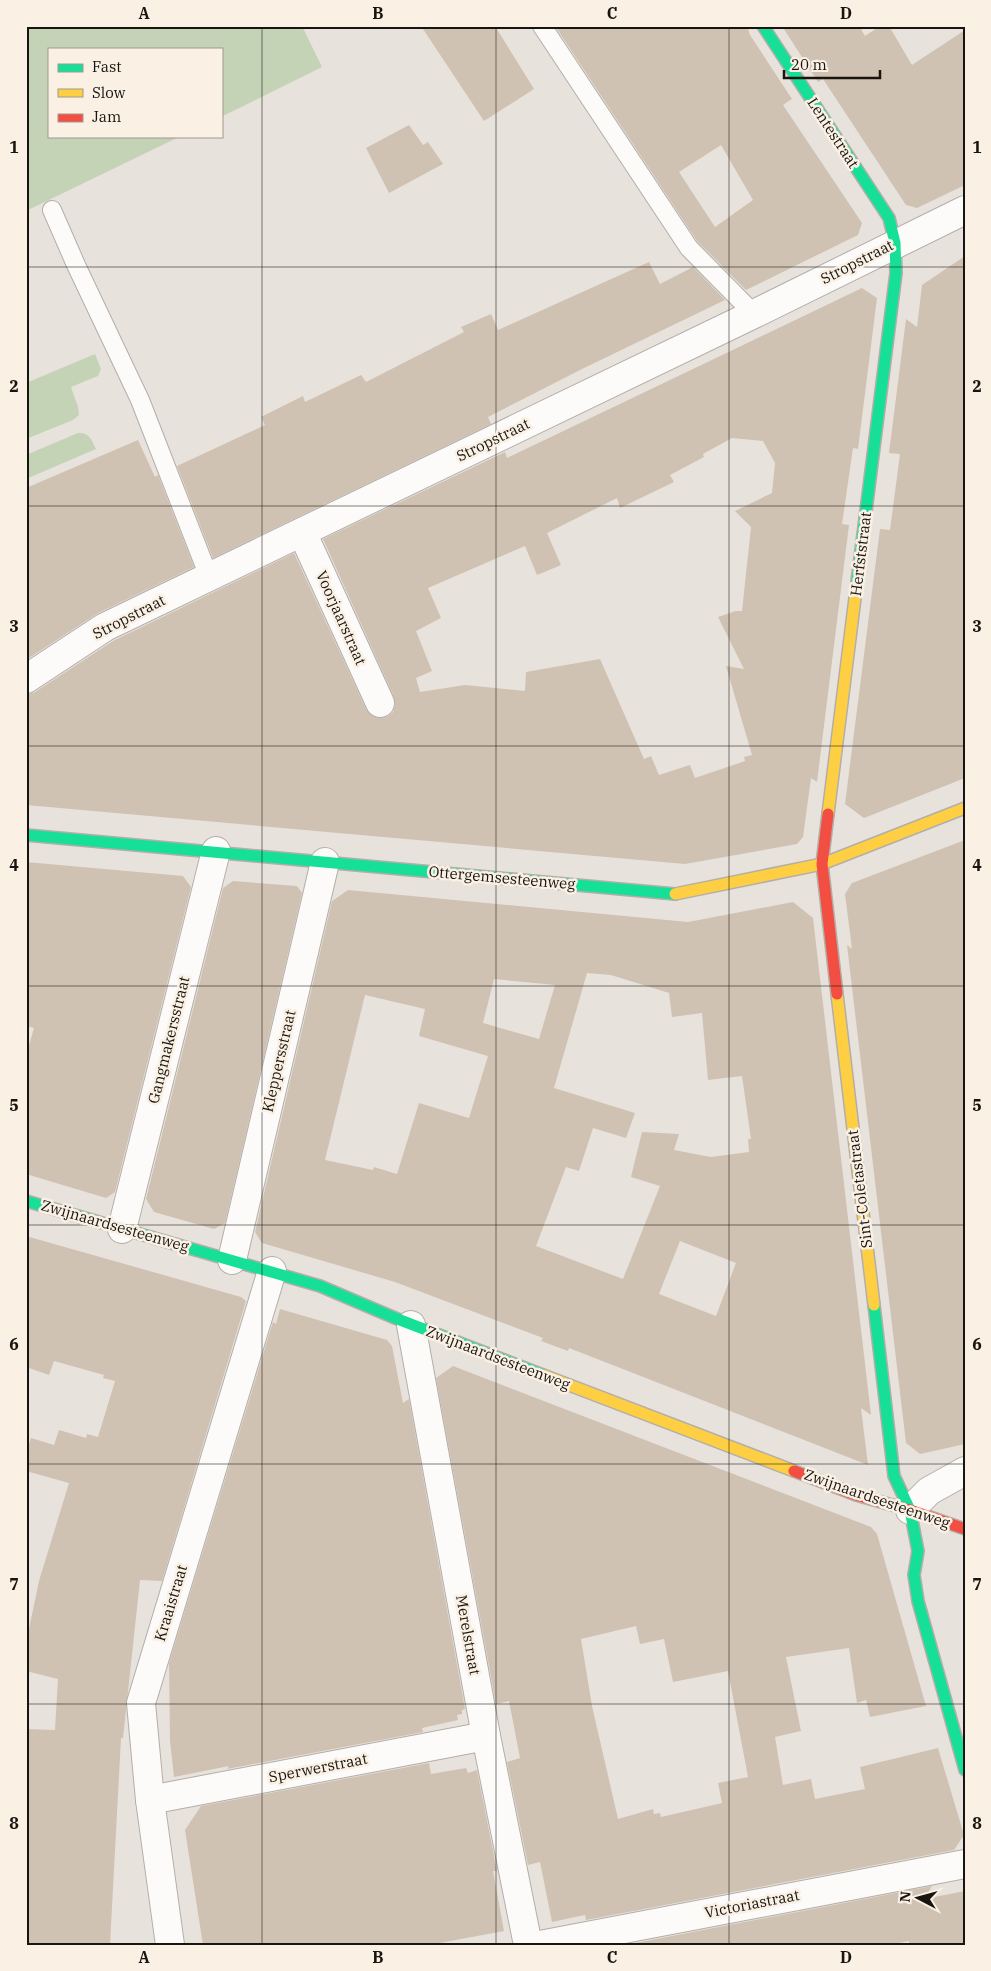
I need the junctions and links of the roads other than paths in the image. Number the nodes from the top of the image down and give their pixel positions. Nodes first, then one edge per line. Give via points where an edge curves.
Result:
1 (542, 26) edge
2 (763, 26) edge
3 (52, 210) dead end
4 (965, 210) edge
5 (895, 243) junction
6 (754, 314) junction
7 (302, 532) junction
8 (210, 577) junction
9 (26, 678) edge
10 (380, 703) dead end
11 (965, 808) edge
12 (26, 835) edge
13 (216, 851) junction
14 (325, 862) junction
15 (822, 864) junction
16 (26, 1201) edge
17 (122, 1229) junction
18 (232, 1260) junction
19 (272, 1270) junction
20 (412, 1325) junction
21 (965, 1471) edge
22 (910, 1510) junction
23 (965, 1529) edge
24 (486, 1736) junction
25 (965, 1770) edge
26 (150, 1800) junction
27 (965, 1864) edge
28 (170, 1945) edge
29 (528, 1945) edge
30 (540, 1945) edge

1 - 6 lane via 689,248
2 - 5 street, Lentestraat via 890,218
3 - 8 lane via 140,400
4 - 5 street, Stropstraat
5 - 6 street, Stropstraat
5 - 15 street, Herfststraat via 896,273
6 - 7 street, Stropstraat
7 - 8 street, Stropstraat
7 - 10 street, Voorjaarstraat
8 - 9 street, Stropstraat via 105,628
11 - 15 street, Ottergemsesteenweg
12 - 13 street, Ottergemsesteenweg
13 - 14 street, Ottergemsesteenweg
13 - 17 street, Gangmakersstraat
14 - 15 street, Ottergemsesteenweg via 673,894
14 - 18 street, Kleppersstraat
15 - 22 street, Sint-Coletastraat via 894,1476
16 - 17 street, Zwijnaardsesteenweg
17 - 18 street, Zwijnaardsesteenweg
18 - 19 street, Zwijnaardsesteenweg
19 - 20 street, Zwijnaardsesteenweg via 320,1286
19 - 26 street, Kraaistraat via 141,1704
20 - 22 street, Zwijnaardsesteenweg via 856,1495
20 - 24 street, Merelstraat
21 - 22 street via 929,1491
22 - 23 street, Zwijnaardsesteenweg
22 - 25 street, Sint-Coletastraat via 918,1551 914,1575 918,1601
24 - 26 street, Sperwerstraat
24 - 29 street, Merelstraat
26 - 28 street, Kraaistraat
27 - 30 street, Victoriastraat

